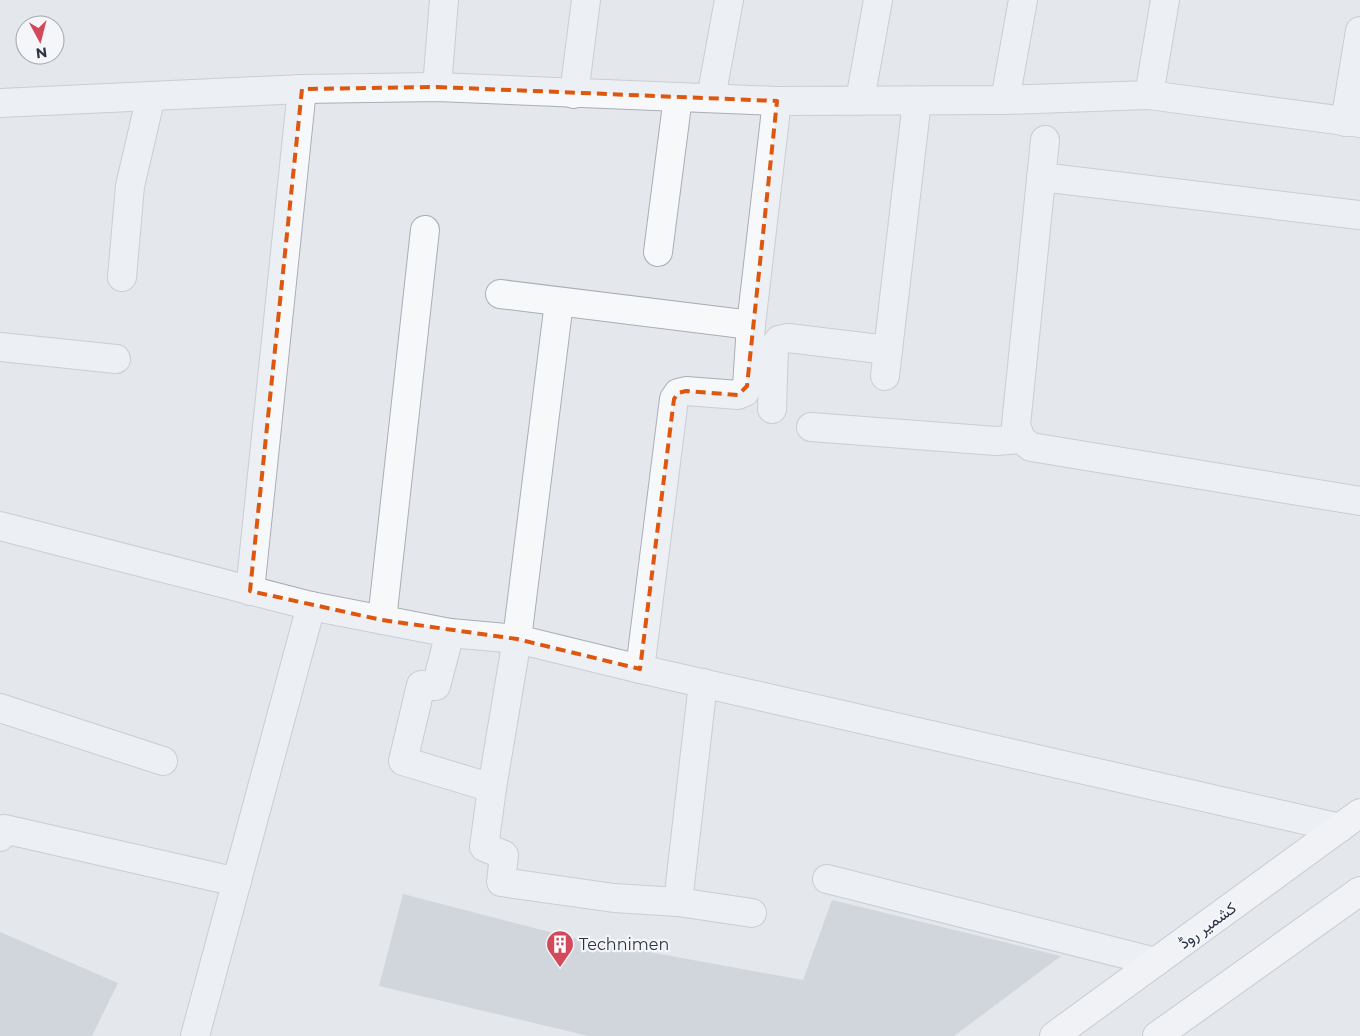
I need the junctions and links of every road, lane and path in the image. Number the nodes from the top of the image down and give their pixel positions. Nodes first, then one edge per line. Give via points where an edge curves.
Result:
1 (444, 0) edge
2 (586, 0) edge
3 (729, 0) edge
4 (878, 0) edge
5 (1023, 0) edge
6 (1165, 0) edge
7 (1360, 31) edge
8 (437, 88) junction
9 (302, 89) junction
10 (574, 94) junction
11 (1149, 95) junction
12 (151, 96) junction
13 (678, 97) junction
14 (711, 98) junction
15 (860, 100) junction
16 (917, 100) junction
17 (1005, 100) junction
18 (777, 101) junction
19 (0, 103) edge
20 (1353, 122) edge
21 (1045, 140) dead end
22 (1041, 177) junction
23 (1360, 215) edge
24 (425, 230) dead end
25 (658, 252) dead end
26 (122, 277) dead end
27 (500, 294) dead end
28 (560, 302) junction
29 (752, 325) junction
30 (0, 347) edge
31 (116, 359) dead end
32 (772, 409) dead end
33 (811, 427) dead end
34 (1020, 439) junction
35 (1360, 501) edge
36 (0, 526) edge
37 (250, 590) junction
38 (311, 606) junction
39 (382, 620) junction
40 (450, 633) junction
41 (517, 640) junction
42 (640, 669) junction
43 (703, 683) junction
44 (0, 708) edge
45 (163, 760) dead end
46 (492, 788) junction
47 (1350, 821) edge
48 (0, 837) edge
49 (827, 879) dead end
50 (237, 882) junction
51 (1360, 891) edge
52 (678, 902) junction
53 (752, 913) dead end
54 (1156, 962) junction
55 (195, 1036) edge
56 (1054, 1036) edge
57 (1157, 1036) edge

1 - 8 street
2 - 10 street
3 - 14 street
4 - 15 street
5 - 17 street
6 - 11 street
7 - 20 street
8 - 9 street
8 - 10 street
9 - 12 street
9 - 37 street
10 - 13 street
11 - 17 street
11 - 20 street
12 - 19 street
12 - 26 street via 130,186
13 - 14 street
13 - 25 street
14 - 18 street
15 - 16 street
15 - 18 street
16 - 17 street
16 - 32 street via 887,363 788,338 779,340 774,347
18 - 29 street
21 - 22 street
22 - 23 street
22 - 34 street via 1016,425
24 - 39 street
27 - 28 street
28 - 29 street
28 - 41 street
29 - 42 street via 745,392 738,395 686,391 678,393 674,399
30 - 31 street
33 - 34 street via 996,441
34 - 35 street via 1031,447
36 - 37 street
37 - 38 street
38 - 39 street
38 - 50 street
39 - 40 street
40 - 41 street
40 - 46 street via 436,686 421,685 403,761
41 - 42 street
41 - 46 street
42 - 43 street
43 - 47 street
43 - 52 street
44 - 45 street
46 - 52 street via 484,847 504,855 501,882 614,898
47 - 54 main road, کشمیر روڈ
48 - 50 street via 4,829
49 - 54 street
50 - 55 street
51 - 57 main road
52 - 53 street
54 - 56 main road, کشمیر روڈ

